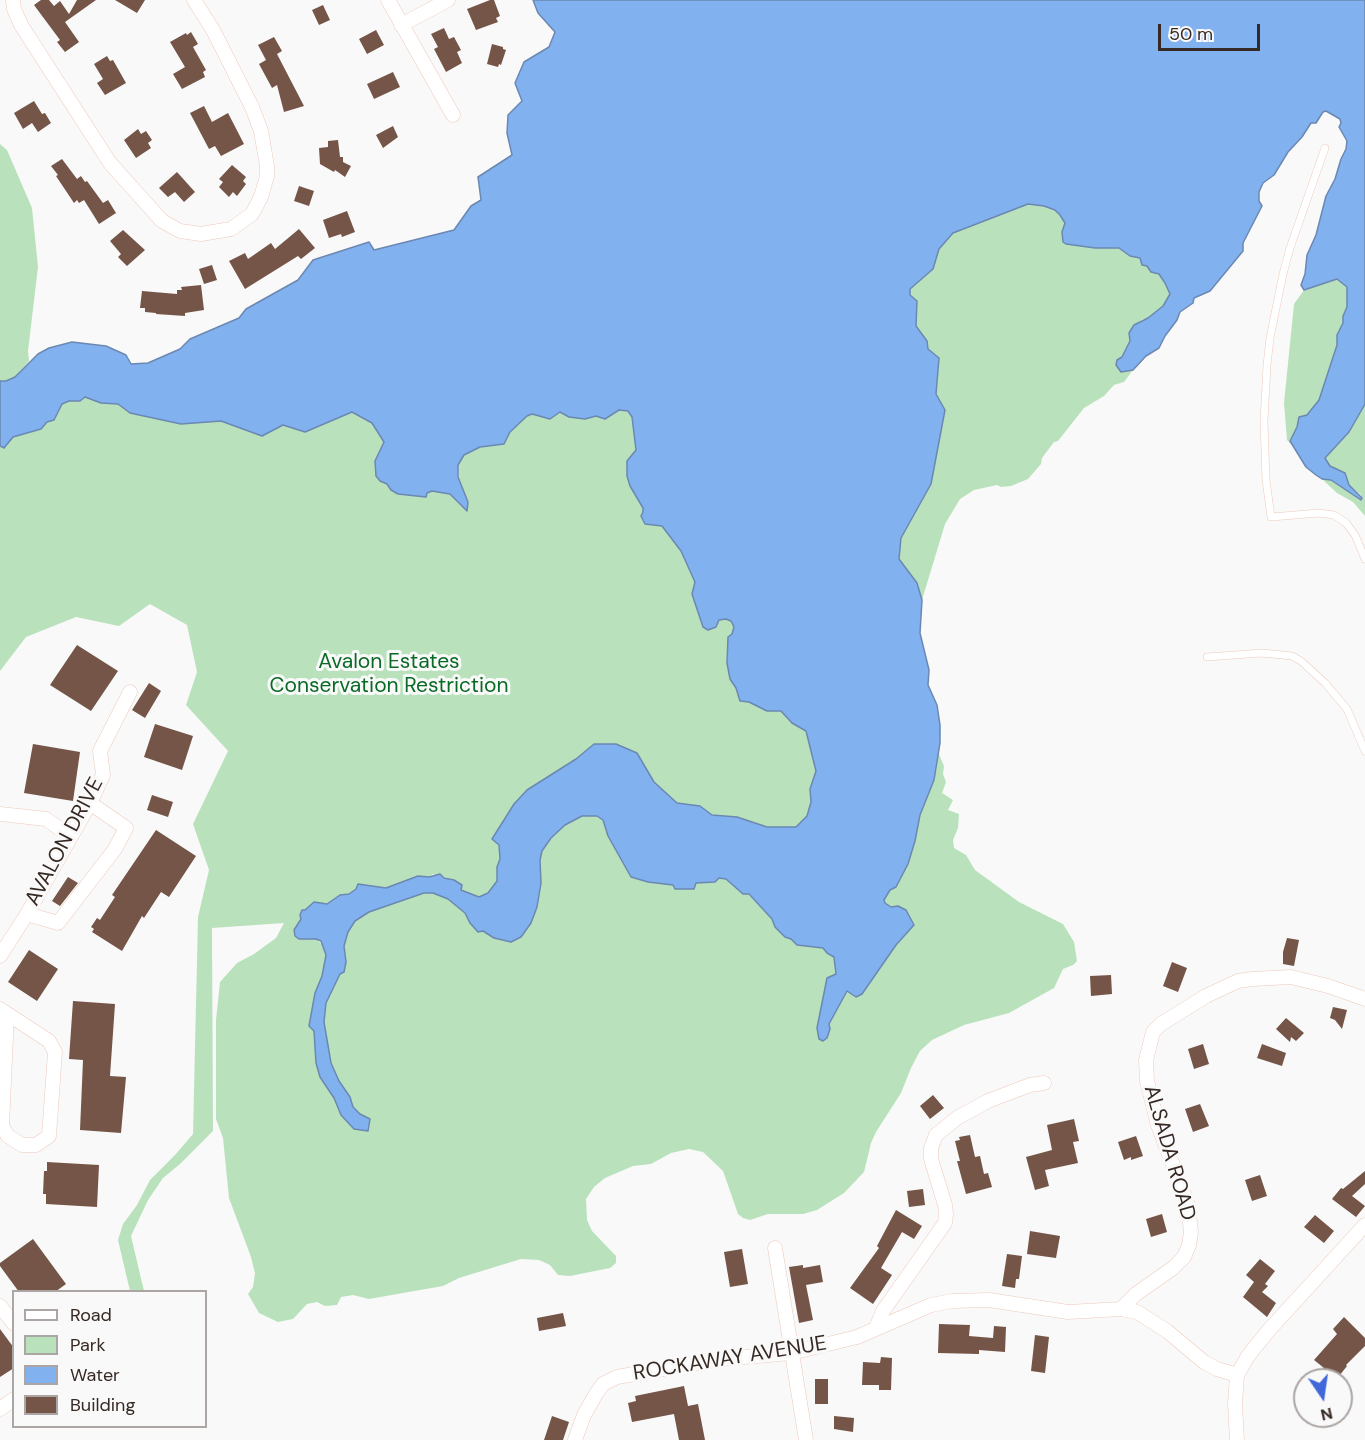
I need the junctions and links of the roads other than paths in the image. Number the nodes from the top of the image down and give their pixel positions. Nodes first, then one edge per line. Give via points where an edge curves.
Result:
1 (13, 0) edge
2 (194, 0) edge
3 (388, 0) edge
4 (448, 0) edge
5 (401, 25) junction
6 (453, 115) dead end
7 (1325, 148) dead end
8 (1365, 559) edge
9 (1207, 657) dead end
10 (130, 692) dead end
11 (1365, 751) edge
12 (90, 803) junction
13 (0, 814) edge
14 (70, 836) junction
15 (27, 914) junction
16 (0, 956) edge
17 (1365, 999) edge
18 (4, 1012) edge
19 (1044, 1083) dead end
20 (1365, 1225) edge
21 (775, 1248) dead end
22 (0, 1306) edge
23 (1121, 1309) junction
24 (12, 1321) edge
25 (876, 1328) junction
26 (791, 1353) junction
27 (1238, 1375) junction
28 (575, 1440) edge
29 (806, 1440) edge
30 (1237, 1440) edge

1 - 2 street via 21,25 110,163 162,221 180,231 201,234 231,230 252,214 261,197 267,166 252,106
3 - 5 street
4 - 5 street
5 - 6 street
7 - 8 lane via 1285,265 1270,338 1265,404 1266,480 1271,517 1334,515 1346,522
9 - 11 lane via 1262,653 1292,656 1301,661 1347,709
10 - 12 street, AVALON DRIVE via 100,750 103,775
12 - 14 street, AVALON DRIVE
12 - 15 street via 126,828 115,849 58,923
13 - 14 street via 46,819
14 - 15 street, AVALON DRIVE
15 - 16 street, AVALON DRIVE
17 - 23 street, ALSADA ROAD via 1291,977 1238,981 1176,1014 1154,1032 1148,1046 1146,1071 1151,1103 1188,1205 1191,1233 1184,1257
18 - 18 street via 49,1041 55,1052 49,1136 36,1145 22,1145 8,1136 2,1126
19 - 25 street via 988,1101 936,1135 931,1159 943,1196 945,1223 883,1311
20 - 27 street via 1269,1330
21 - 26 street
22 - 24 street
23 - 25 street, ROCKAWAY AVENUE via 1068,1312 989,1300 962,1300 931,1305
23 - 27 street, ROCKAWAY AVENUE via 1137,1311 1167,1330 1204,1362
25 - 26 street, ROCKAWAY AVENUE via 857,1337
26 - 28 street, ROCKAWAY AVENUE via 721,1359 609,1381 589,1405
26 - 29 street
27 - 30 street

